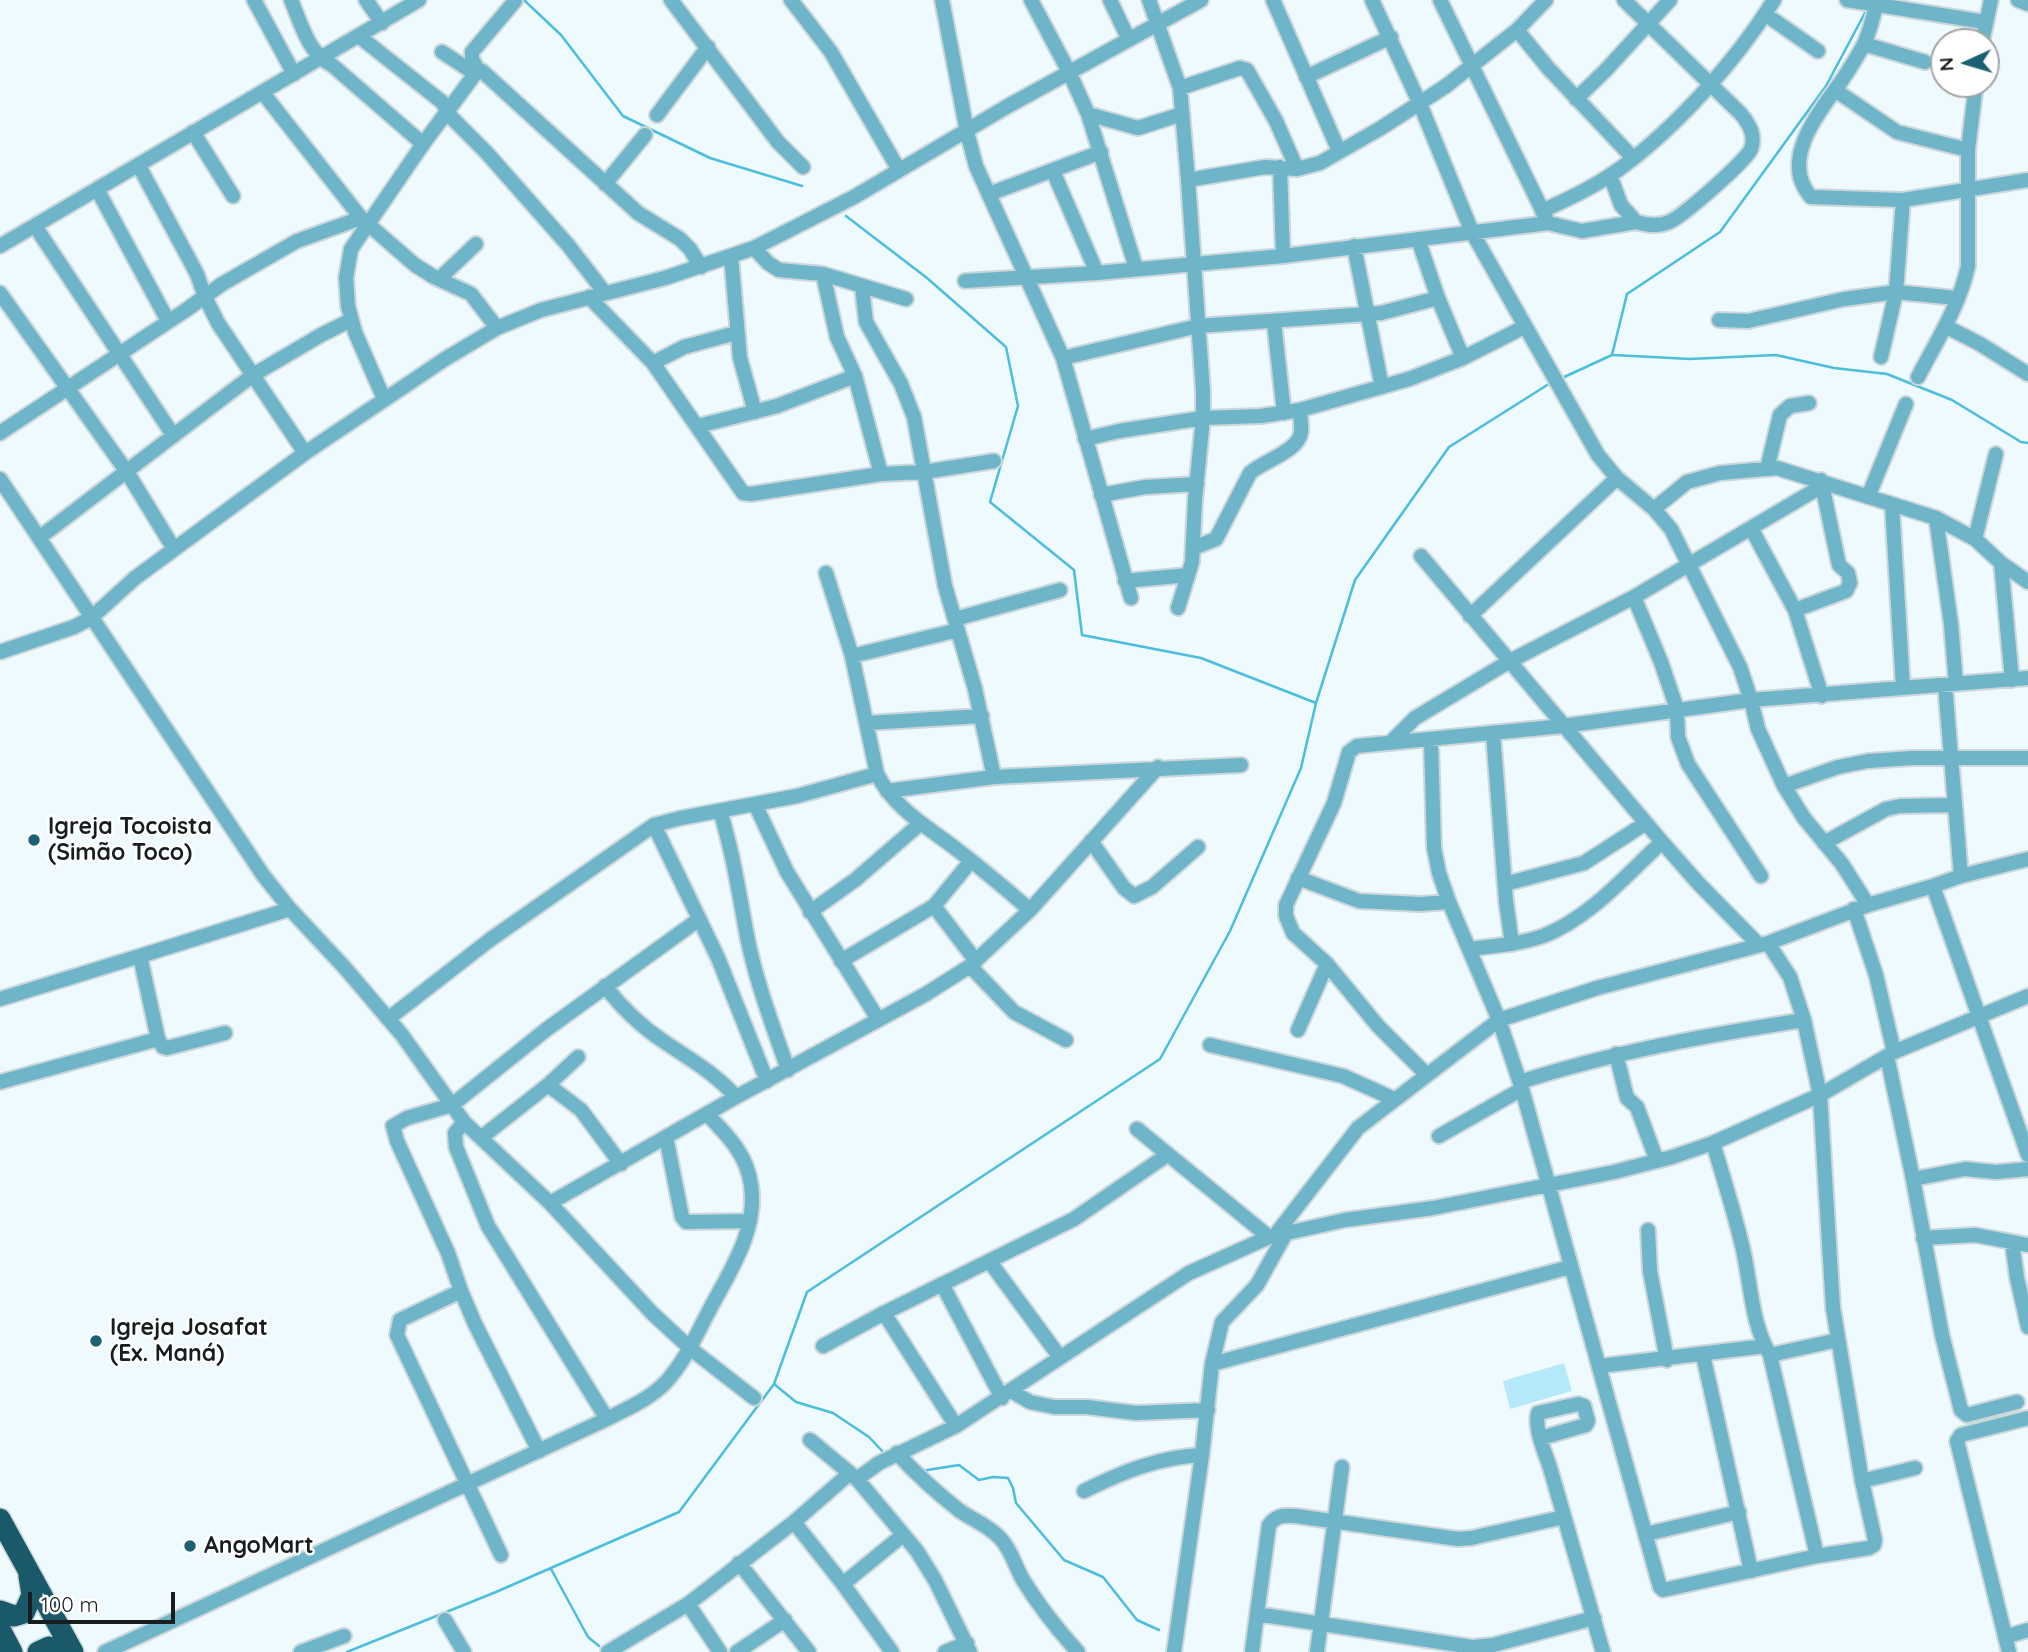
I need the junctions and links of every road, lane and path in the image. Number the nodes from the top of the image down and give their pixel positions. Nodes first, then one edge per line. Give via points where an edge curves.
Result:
1 (254, 0) edge
2 (291, 0) edge
3 (366, 0) edge
4 (419, 0) edge
5 (671, 0) edge
6 (791, 0) edge
7 (942, 0) edge
8 (1031, 0) edge
9 (1110, 0) edge
10 (1149, 0) edge
11 (1201, 0) edge
12 (1273, 0) edge
13 (1372, 0) edge
14 (1440, 0) edge
15 (1546, 0) edge
16 (1624, 0) edge
17 (1670, 0) edge
18 (1774, 0) edge
19 (1991, 0) edge
20 (2018, 0) edge
21 (515, 1) edge
22 (1864, 4) edge
23 (2028, 4) edge
24 (1765, 14) junction
25 (1985, 22) junction
26 (382, 23) junction
27 (1647, 23) junction
28 (1157, 24) junction
29 (1984, 28) edge
30 (1517, 30) junction
31 (360, 37) junction
32 (1391, 37) junction
33 (1129, 40) junction
34 (1864, 44) junction
35 (708, 47) junction
36 (1818, 51) dead end
37 (442, 52) dead end
38 (321, 59) junction
39 (1925, 62) dead end
40 (1472, 66) junction
41 (476, 72) junction
42 (1069, 72) junction
43 (294, 74) junction
44 (1306, 76) junction
45 (1710, 85) junction
46 (1180, 88) junction
47 (1835, 90) junction
48 (263, 93) junction
49 (1974, 98) edge
50 (1576, 99) junction
51 (1420, 104) junction
52 (448, 111) junction
53 (1088, 114) junction
54 (1182, 114) junction
55 (657, 115) dead end
56 (193, 132) junction
57 (967, 132) junction
58 (645, 135) dead end
59 (423, 144) junction
60 (1968, 150) junction
61 (1339, 151) junction
62 (1101, 152) junction
63 (1633, 158) junction
64 (139, 166) junction
65 (803, 167) dead end
66 (1280, 167) junction
67 (1297, 169) junction
68 (900, 170) junction
69 (1053, 171) junction
70 (1610, 175) junction
71 (1188, 180) junction
72 (2028, 180) edge
73 (605, 184) junction
74 (97, 188) junction
75 (1968, 192) junction
76 (989, 194) junction
77 (233, 196) dead end
78 (1903, 200) junction
79 (1545, 217) junction
80 (364, 221) junction
81 (1636, 222) junction
82 (35, 226) junction
83 (1472, 232) junction
84 (1418, 239) junction
85 (476, 244) dead end
86 (0, 246) edge
87 (1354, 246) junction
88 (754, 247) junction
89 (731, 256) junction
90 (1283, 256) junction
91 (1193, 264) junction
92 (701, 267) junction
93 (1136, 268) junction
94 (1097, 273) junction
95 (823, 274) junction
96 (1029, 278) junction
97 (439, 279) junction
98 (965, 281) dead end
99 (862, 287) junction
100 (1896, 292) junction
101 (0, 293) edge
102 (606, 293) junction
103 (205, 297) junction
104 (589, 297) junction
105 (1438, 298) junction
106 (1956, 298) junction
107 (906, 299) dead end
108 (1367, 314) junction
109 (351, 320) junction
110 (1719, 320) dead end
111 (168, 321) junction
112 (1274, 322) junction
113 (1198, 326) junction
114 (1945, 326) junction
115 (1524, 327) junction
116 (497, 328) junction
117 (736, 333) junction
118 (120, 353) junction
119 (1063, 358) junction
120 (1463, 358) junction
121 (1881, 358) dead end
122 (653, 363) junction
123 (2026, 366) edge
124 (253, 375) junction
125 (855, 376) junction
126 (1918, 377) dead end
127 (1382, 387) junction
128 (68, 389) junction
129 (384, 399) junction
130 (1810, 403) dead end
131 (1906, 404) dead end
132 (1300, 410) junction
133 (755, 412) junction
134 (1284, 413) junction
135 (1203, 418) junction
136 (698, 426) junction
137 (0, 433) edge
138 (173, 435) junction
139 (1085, 439) junction
140 (305, 453) junction
141 (1996, 454) dead end
142 (994, 461) dead end
143 (1767, 469) junction
144 (127, 472) junction
145 (924, 472) junction
146 (881, 474) junction
147 (1617, 478) junction
148 (0, 479) edge
149 (1822, 483) junction
150 (1197, 484) junction
151 (1101, 495) junction
152 (1868, 497) junction
153 (1892, 505) junction
154 (1654, 509) junction
155 (1936, 518) junction
156 (1751, 528) junction
157 (39, 538) junction
158 (1975, 539) junction
159 (1193, 548) junction
160 (174, 549) junction
161 (1421, 556) dead end
162 (2001, 563) junction
163 (1690, 565) junction
164 (826, 573) dead end
165 (1188, 575) junction
166 (1125, 581) junction
167 (2028, 582) edge
168 (1060, 590) dead end
169 (1634, 597) junction
170 (1131, 598) dead end
171 (1178, 608) dead end
172 (1796, 610) junction
173 (1470, 617) junction
174 (91, 618) junction
175 (956, 625) junction
176 (0, 652) edge
177 (852, 656) junction
178 (1510, 661) junction
179 (2028, 678) edge
180 (2012, 680) junction
181 (1951, 684) junction
182 (1903, 688) junction
183 (1822, 696) junction
184 (1751, 700) junction
185 (1677, 709) junction
186 (982, 716) junction
187 (867, 723) junction
188 (1563, 726) junction
189 (1493, 733) junction
190 (1431, 740) junction
191 (1391, 742) junction
192 (2028, 758) edge
193 (1949, 759) junction
194 (1241, 765) dead end
195 (1158, 768) junction
196 (877, 774) junction
197 (994, 777) junction
198 (1784, 786) junction
199 (887, 791) junction
200 (755, 804) junction
201 (1953, 805) junction
202 (720, 811) junction
203 (921, 823) junction
204 (1646, 823) junction
205 (654, 825) junction
206 (1091, 841) junction
207 (1662, 842) junction
208 (1824, 843) junction
209 (1198, 847) dead end
210 (2028, 859) edge
211 (971, 861) junction
212 (1761, 876) dead end
213 (1961, 876) junction
214 (1298, 878) junction
215 (1505, 884) junction
216 (1933, 886) junction
217 (1448, 902) junction
218 (934, 906) junction
219 (1861, 907) junction
220 (290, 909) junction
221 (1030, 910) junction
222 (810, 912) junction
223 (698, 920) junction
224 (1512, 944) junction
225 (1764, 944) junction
226 (1469, 948) junction
227 (140, 956) junction
228 (841, 961) junction
229 (973, 963) junction
230 (1327, 964) junction
231 (605, 986) junction
232 (2028, 996) edge
233 (0, 999) edge
234 (1980, 1016) junction
235 (388, 1019) junction
236 (878, 1019) junction
237 (1499, 1020) junction
238 (1804, 1020) junction
239 (1298, 1030) dead end
240 (225, 1033) dead end
241 (158, 1039) junction
242 (1066, 1040) dead end
243 (1210, 1045) dead end
244 (1616, 1054) junction
245 (1890, 1054) junction
246 (578, 1057) dead end
247 (788, 1070) junction
248 (1426, 1074) junction
249 (767, 1080) junction
250 (0, 1082) edge
251 (548, 1085) junction
252 (1521, 1085) junction
253 (1820, 1095) junction
254 (736, 1097) junction
255 (1394, 1099) junction
256 (452, 1105) junction
257 (707, 1114) junction
258 (464, 1122) junction
259 (1137, 1129) dead end
260 (1439, 1136) dead end
261 (482, 1137) junction
262 (666, 1137) junction
263 (1713, 1143) junction
264 (1167, 1155) junction
265 (2028, 1155) edge
266 (1657, 1161) junction
267 (621, 1164) junction
268 (2028, 1169) edge
269 (1913, 1179) junction
270 (1550, 1185) junction
271 (550, 1203) junction
272 (750, 1221) junction
273 (1648, 1230) dead end
274 (1277, 1234) junction
275 (1923, 1238) junction
276 (2012, 1241) junction
277 (2028, 1245) edge
278 (990, 1262) junction
279 (1570, 1267) junction
280 (943, 1284) junction
281 (461, 1291) junction
282 (884, 1313) junction
283 (2028, 1327) edge
284 (1838, 1340) junction
285 (823, 1346) dead end
286 (691, 1349) junction
287 (1767, 1350) junction
288 (1703, 1355) junction
289 (1059, 1356) junction
290 (1667, 1360) junction
291 (1212, 1364) junction
292 (1600, 1366) junction
293 (1006, 1394) junction
294 (754, 1398) dead end
295 (2017, 1402) dead end
296 (1208, 1410) junction
297 (2028, 1418) edge
298 (607, 1419) junction
299 (956, 1426) junction
300 (1541, 1438) dead end
301 (810, 1440) dead end
302 (539, 1451) junction
303 (897, 1453) junction
304 (1202, 1455) junction
305 (1342, 1467) dead end
306 (1916, 1468) dead end
307 (853, 1476) junction
308 (1861, 1481) junction
309 (467, 1485) junction
310 (1084, 1491) dead end
311 (1739, 1512) junction
312 (1564, 1517) junction
313 (0, 1519) edge
314 (794, 1522) junction
315 (1335, 1522) junction
316 (1646, 1534) junction
317 (903, 1535) junction
318 (501, 1555) dead end
319 (1817, 1556) junction
320 (739, 1563) junction
321 (27, 1567) junction
322 (1751, 1571) junction
323 (843, 1584) junction
324 (688, 1604) junction
325 (0, 1611) edge
326 (1256, 1614) junction
327 (1594, 1618) junction
328 (445, 1620) dead end
329 (785, 1620) junction
330 (1321, 1624) junction
331 (0, 1629) edge
332 (2028, 1630) edge
333 (344, 1636) dead end
334 (2005, 1637) junction
335 (968, 1647) edge
336 (12, 1652) edge
337 (38, 1652) edge
338 (66, 1652) edge
339 (74, 1652) edge
340 (105, 1652) edge
341 (301, 1652) edge
342 (464, 1652) edge
343 (608, 1652) edge
344 (720, 1652) edge
345 (737, 1652) edge
346 (809, 1652) edge
347 (892, 1652) edge
348 (945, 1652) edge
349 (1078, 1652) edge
350 (1174, 1652) edge
351 (1252, 1652) edge
352 (1317, 1652) edge
353 (1603, 1652) edge
354 (2009, 1652) edge

1 - 43 street
2 - 38 street
3 - 26 street
4 - 26 street
5 - 35 street
6 - 68 street via 831,52
7 - 57 street
8 - 42 street
9 - 33 street
10 - 28 street
11 - 28 street
12 - 44 street
13 - 32 street
14 - 40 street
15 - 30 street
16 - 27 street
17 - 27 street
18 - 24 street
19 - 25 street
20 - 23 street
21 - 41 street via 472,52
22 - 25 street
22 - 34 street
24 - 36 street
24 - 45 street
25 - 29 street
26 - 31 street
27 - 45 street
27 - 50 street
28 - 33 street
28 - 46 street
30 - 40 street
30 - 50 street
31 - 38 street
31 - 52 street
32 - 44 street
32 - 51 street
33 - 42 street
34 - 39 street
34 - 47 street
35 - 55 street
35 - 65 street via 778,142
37 - 41 street
38 - 43 street
38 - 59 street
40 - 51 street
40 - 79 street
41 - 52 street
41 - 73 street via 482,71
42 - 53 street
42 - 57 street
43 - 48 street
44 - 61 street
45 - 63 street
45 - 81 street via 1749,124 1752,149 1681,215 1661,224
46 - 54 street
46 - 67 street via 1244,68 1276,121
47 - 60 street via 1897,132
47 - 78 street via 1801,145 1802,187 1811,197
48 - 56 street
48 - 80 street
49 - 60 street
50 - 63 street
51 - 61 street
51 - 83 street
52 - 59 street
52 - 102 street
53 - 54 street via 1138,128
53 - 62 street
54 - 71 street
56 - 64 street
56 - 77 street
57 - 68 street
57 - 76 street
58 - 73 street
59 - 80 street
60 - 75 street
61 - 67 street via 1320,163
62 - 69 street
62 - 93 street
63 - 70 street
64 - 74 street
64 - 103 street
66 - 67 street
66 - 71 street
66 - 90 street
68 - 88 street
69 - 76 street
69 - 94 street
70 - 79 street
70 - 81 street via 1621,205
71 - 91 street
72 - 75 street
73 - 92 street via 647,220 680,239
74 - 82 street
74 - 111 street
75 - 78 street
75 - 106 street via 1968,266
76 - 96 street
78 - 100 street
79 - 81 street via 1582,231
79 - 83 street
80 - 97 street via 407,259
80 - 103 street via 286,246
80 - 109 street via 348,261 346,292
82 - 86 street
82 - 118 street
83 - 84 street
83 - 115 street
84 - 87 street
84 - 105 street
85 - 97 street
87 - 90 street
87 - 108 street
88 - 89 street
88 - 95 street via 779,270
89 - 92 street
89 - 117 street
90 - 91 street
91 - 93 street
91 - 113 street
92 - 102 street
93 - 94 street
94 - 96 street
95 - 99 street
95 - 125 street via 837,337
96 - 98 street
96 - 119 street
97 - 116 street via 471,294
99 - 107 street
99 - 145 street via 868,327 911,409
100 - 106 street
100 - 110 street via 1748,321
100 - 121 street
101 - 128 street
102 - 104 street
103 - 111 street
103 - 124 street
104 - 116 street
104 - 122 street
105 - 108 street
105 - 120 street
106 - 114 street
108 - 112 street
108 - 127 street
109 - 124 street
109 - 129 street
111 - 118 street
112 - 113 street
112 - 134 street
113 - 119 street
113 - 135 street
114 - 123 street
114 - 126 street
115 - 120 street
115 - 147 street via 1598,455
116 - 129 street
117 - 122 street via 684,347
117 - 133 street
118 - 128 street
118 - 138 street
119 - 139 street
120 - 127 street
122 - 136 street
124 - 138 street
124 - 140 street
125 - 133 street
125 - 146 street
127 - 132 street
128 - 137 street
128 - 144 street
129 - 140 street
130 - 143 street via 1790,406 1780,415
131 - 152 street
132 - 134 street
132 - 159 street via 1299,440 1250,473 1216,539
133 - 136 street
134 - 135 street
135 - 139 street
135 - 150 street
136 - 146 street via 743,493
138 - 144 street
139 - 151 street
140 - 160 street
141 - 158 street
142 - 145 street
143 - 149 street
143 - 154 street via 1720,473 1687,482
144 - 157 street
144 - 160 street
145 - 146 street
145 - 175 street
147 - 154 street
147 - 173 street
148 - 157 street
149 - 152 street
149 - 156 street
149 - 172 street via 1839,565 1848,573 1850,583 1846,591
150 - 151 street
150 - 159 street
151 - 166 street
152 - 153 street
153 - 155 street
153 - 182 street
154 - 163 street
155 - 158 street
155 - 181 street via 1951,624
156 - 163 street
156 - 172 street
157 - 174 street
158 - 162 street
159 - 165 street
160 - 174 street
161 - 173 street
162 - 167 street
162 - 180 street
163 - 169 street
163 - 184 street via 1740,667
164 - 177 street
165 - 166 street
165 - 171 street
166 - 170 street
168 - 175 street
169 - 178 street
169 - 185 street
172 - 183 street
173 - 178 street
174 - 176 street
174 - 220 street
175 - 177 street
175 - 186 street
177 - 187 street
178 - 188 street
178 - 191 street via 1415,718
179 - 180 street
180 - 181 street
181 - 182 street
181 - 193 street
182 - 183 street
183 - 184 street
184 - 185 street
184 - 198 street via 1758,729
185 - 188 street
185 - 212 street via 1678,737 1688,764
186 - 187 street
186 - 197 street
187 - 196 street
188 - 189 street
188 - 204 street
189 - 190 street
189 - 215 street
190 - 191 street
190 - 217 street via 1434,848
191 - 214 street via 1357,746 1349,752 1334,803
192 - 193 street
193 - 198 street via 1855,763
193 - 201 street
194 - 195 street
195 - 197 street
195 - 206 street
196 - 199 street
196 - 200 street
197 - 199 street
198 - 208 street
199 - 203 street
200 - 202 street
200 - 222 street
201 - 208 street via 1886,809
201 - 213 street
202 - 205 street
202 - 247 street via 747,936
203 - 211 street
203 - 222 street
204 - 207 street
204 - 215 street via 1584,863
205 - 223 street
205 - 235 street via 491,939
206 - 209 street via 1134,896 1152,887
206 - 221 street
207 - 224 street via 1580,916 1546,935
207 - 225 street via 1699,884
208 - 219 street via 1842,864
210 - 213 street
211 - 218 street
211 - 221 street
213 - 216 street
214 - 217 street via 1359,901
214 - 230 street via 1286,905 1287,924
215 - 224 street
216 - 219 street
216 - 234 street
217 - 226 street
218 - 228 street
218 - 229 street
219 - 225 street
219 - 245 street
220 - 227 street
220 - 235 street
221 - 229 street
222 - 228 street
223 - 231 street
223 - 249 street
224 - 226 street
225 - 237 street via 1597,988
225 - 238 street via 1790,977
226 - 237 street
227 - 233 street
227 - 241 street
228 - 236 street
229 - 236 street
229 - 242 street via 1014,1012
230 - 239 street
230 - 248 street via 1378,1026
231 - 254 street via 663,1041 722,1081
231 - 256 street
232 - 234 street
234 - 245 street
234 - 265 street
235 - 256 street
236 - 247 street
237 - 248 street
237 - 252 street
238 - 244 street
238 - 253 street
240 - 241 street via 167,1048
241 - 250 street
243 - 255 street via 1343,1076
244 - 252 street
244 - 266 street via 1627,1098 1637,1107
245 - 253 street
245 - 269 street
246 - 251 street
247 - 249 street
248 - 255 street
249 - 254 street
251 - 261 street
251 - 267 street via 581,1110
252 - 260 street
252 - 270 street
253 - 263 street
253 - 284 street
254 - 257 street
255 - 274 street via 1354,1132
256 - 258 street
256 - 281 street via 393,1126
257 - 262 street
257 - 272 street via 739,1149 746,1165 753,1204
258 - 261 street
258 - 298 street via 455,1133 456,1147 488,1226
259 - 264 street
261 - 271 street
262 - 267 street
262 - 272 street via 686,1222
263 - 266 street
263 - 287 street
264 - 274 street
264 - 278 street via 1093,1208
266 - 270 street
267 - 271 street
268 - 269 street via 1965,1169
269 - 275 street
270 - 274 street
270 - 279 street
271 - 286 street via 639,1301
272 - 286 street via 733,1269
273 - 290 street via 1650,1271
274 - 289 street via 1189,1273
274 - 291 street via 1275,1256 1257,1285 1222,1322
275 - 276 street via 1961,1234
275 - 295 street via 1961,1410 1967,1415
276 - 277 street
276 - 283 street
278 - 280 street
278 - 289 street
279 - 291 street
279 - 292 street
280 - 282 street
280 - 293 street
281 - 302 street
281 - 309 street via 400,1320 397,1335
282 - 285 street
282 - 299 street
284 - 287 street
284 - 308 street
286 - 294 street
286 - 298 street via 659,1389
287 - 288 street
287 - 319 street
288 - 290 street
288 - 311 street
289 - 293 street
290 - 292 street
291 - 296 street
292 - 316 street
293 - 296 street via 1054,1406 1136,1413
293 - 299 street
296 - 304 street
297 - 334 street via 1961,1435 1957,1441
298 - 302 street
299 - 303 street
300 - 312 street
301 - 307 street
302 - 309 street
303 - 307 street
303 - 349 street via 926,1483 999,1536 1037,1602
304 - 310 street via 1152,1462
304 - 350 street
305 - 315 street
306 - 308 street
307 - 314 street
307 - 317 street
308 - 319 street via 1874,1545
309 - 318 street
309 - 340 street
311 - 316 street
311 - 322 street
312 - 315 street via 1458,1539
312 - 327 street
313 - 321 highway
314 - 320 street
314 - 323 street
315 - 326 street via 1285,1515 1275,1518 1269,1525
315 - 330 street
316 - 322 street via 1663,1590
317 - 323 street
317 - 335 street via 930,1570
319 - 322 street
320 - 324 street
320 - 329 street
321 - 325 highway via 32,1595 24,1613 14,1616
321 - 339 highway
323 - 347 street
324 - 343 street
324 - 344 street
326 - 330 street
326 - 351 street
327 - 330 street via 1482,1647
327 - 353 street
328 - 342 street
329 - 345 street
329 - 346 street
330 - 352 street
331 - 336 highway
332 - 334 street
333 - 341 street
334 - 354 street
335 - 348 street
337 - 338 highway via 48,1647

